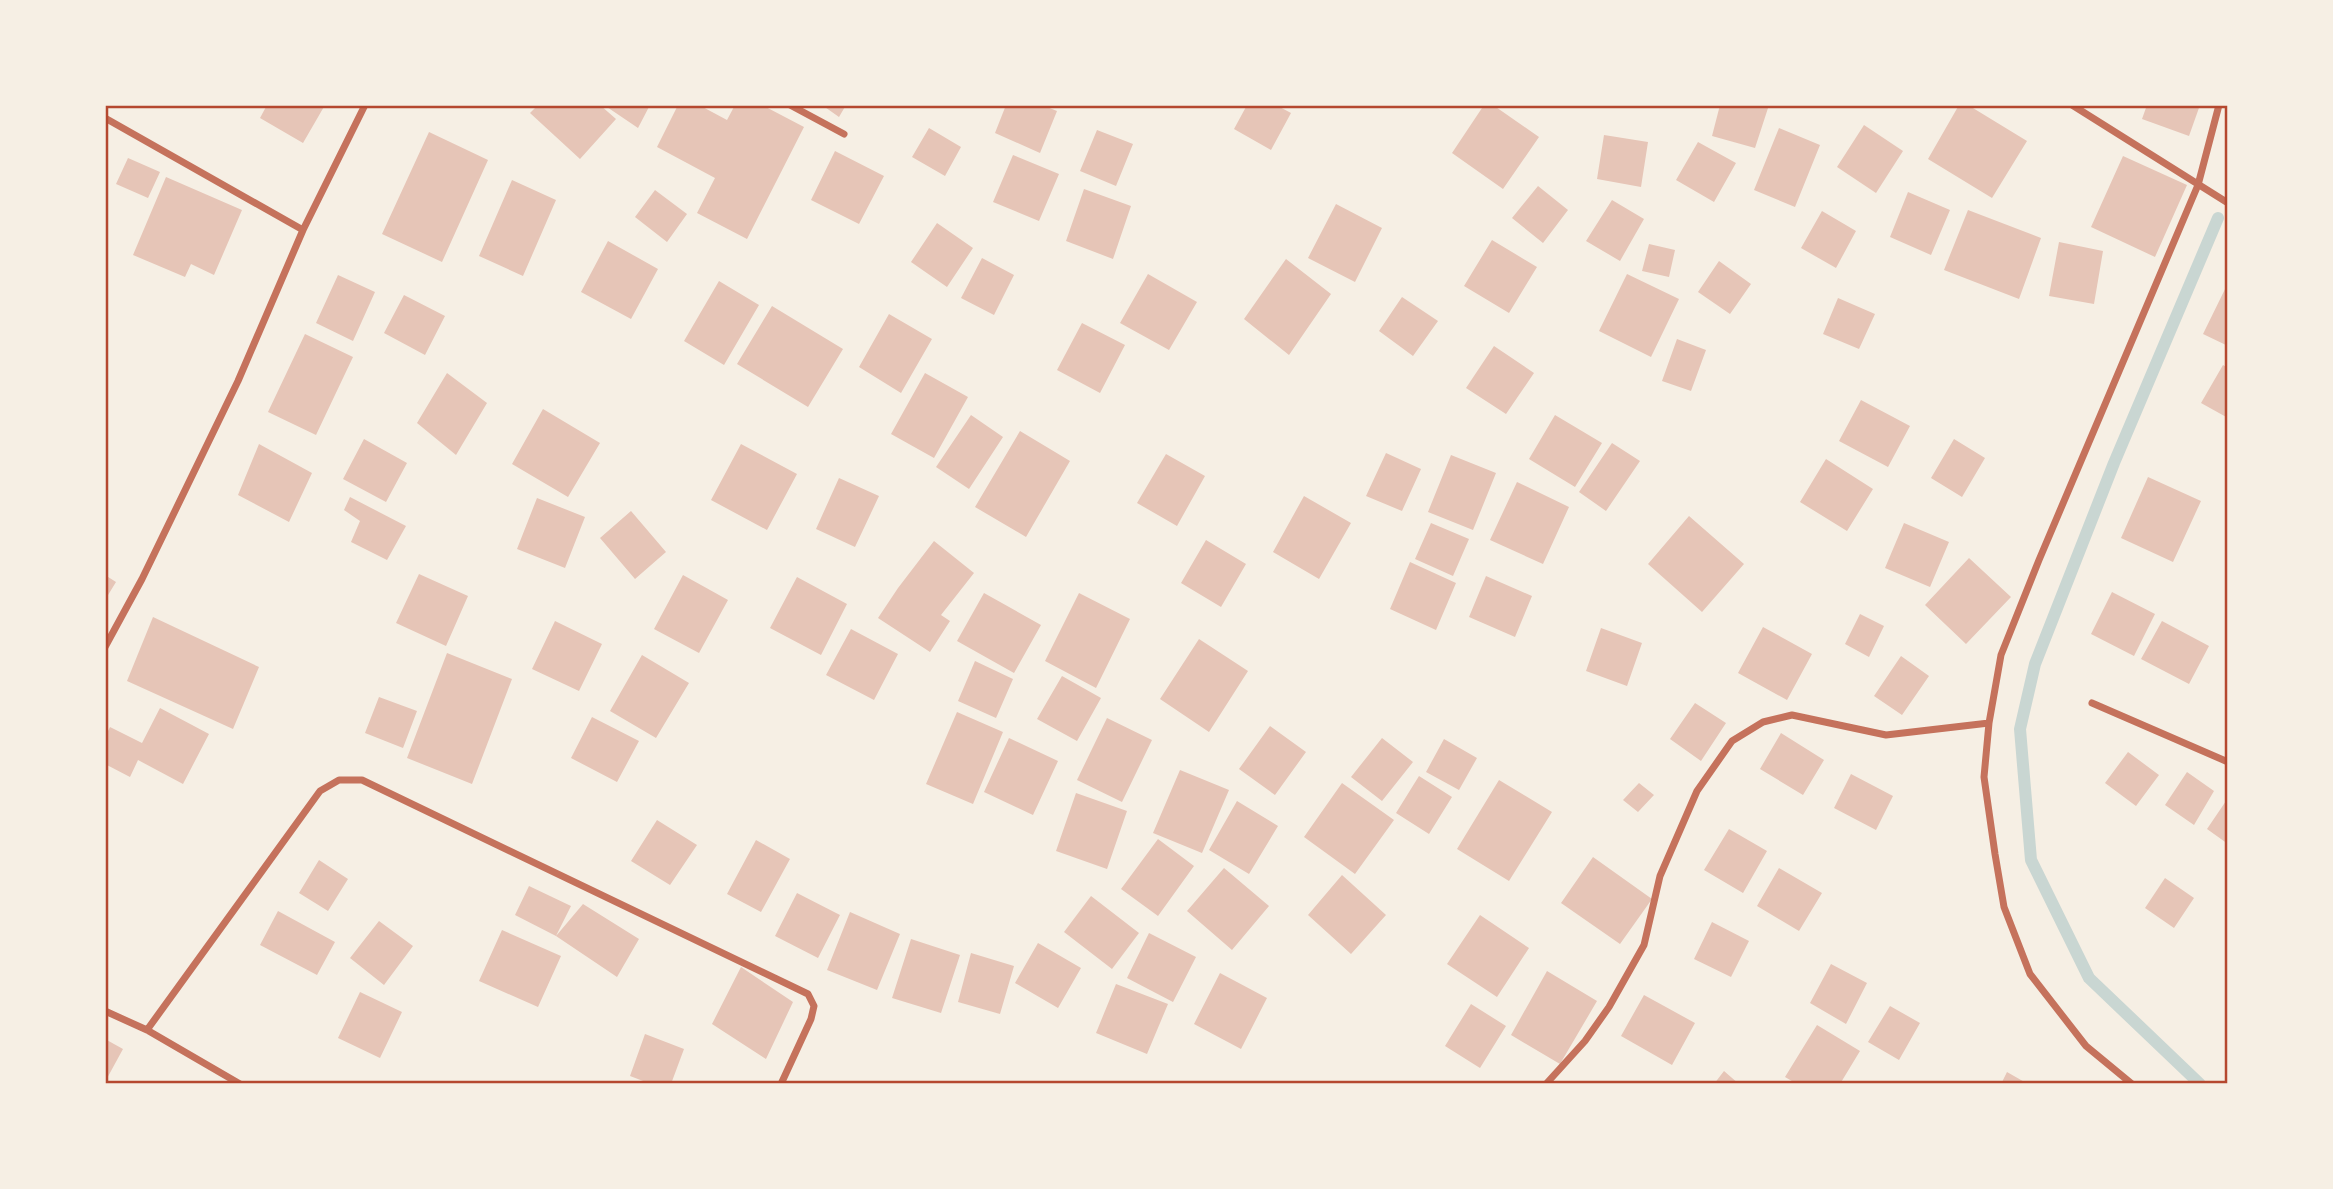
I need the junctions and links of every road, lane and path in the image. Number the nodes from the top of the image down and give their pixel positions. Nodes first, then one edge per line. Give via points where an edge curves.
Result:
1 (366, 105) edge
2 (790, 105) edge
3 (2072, 105) edge
4 (2219, 105) edge
5 (105, 118) edge
6 (844, 134) dead end
7 (2199, 185) junction
8 (2228, 203) edge
9 (303, 230) junction
10 (105, 647) edge
11 (2092, 703) dead end
12 (1989, 723) junction
13 (2228, 762) edge
14 (105, 1011) edge
15 (147, 1030) junction
16 (240, 1084) edge
17 (781, 1084) edge
18 (1546, 1084) edge
19 (2132, 1084) edge

1 - 9 street
2 - 6 street
3 - 7 street
4 - 7 street
5 - 9 street
7 - 8 street
7 - 12 street via 2010,631
9 - 10 street via 238,381
11 - 13 street
12 - 18 street via 1886,735 1792,715 1763,722 1732,741 1698,791 1660,876 1644,945 1593,1030
12 - 19 street via 1984,777 1995,854 2004,907 2025,963 2086,1046
14 - 15 street
15 - 16 street
15 - 17 street via 320,791 339,780 362,780 808,993 814,1006 811,1019

